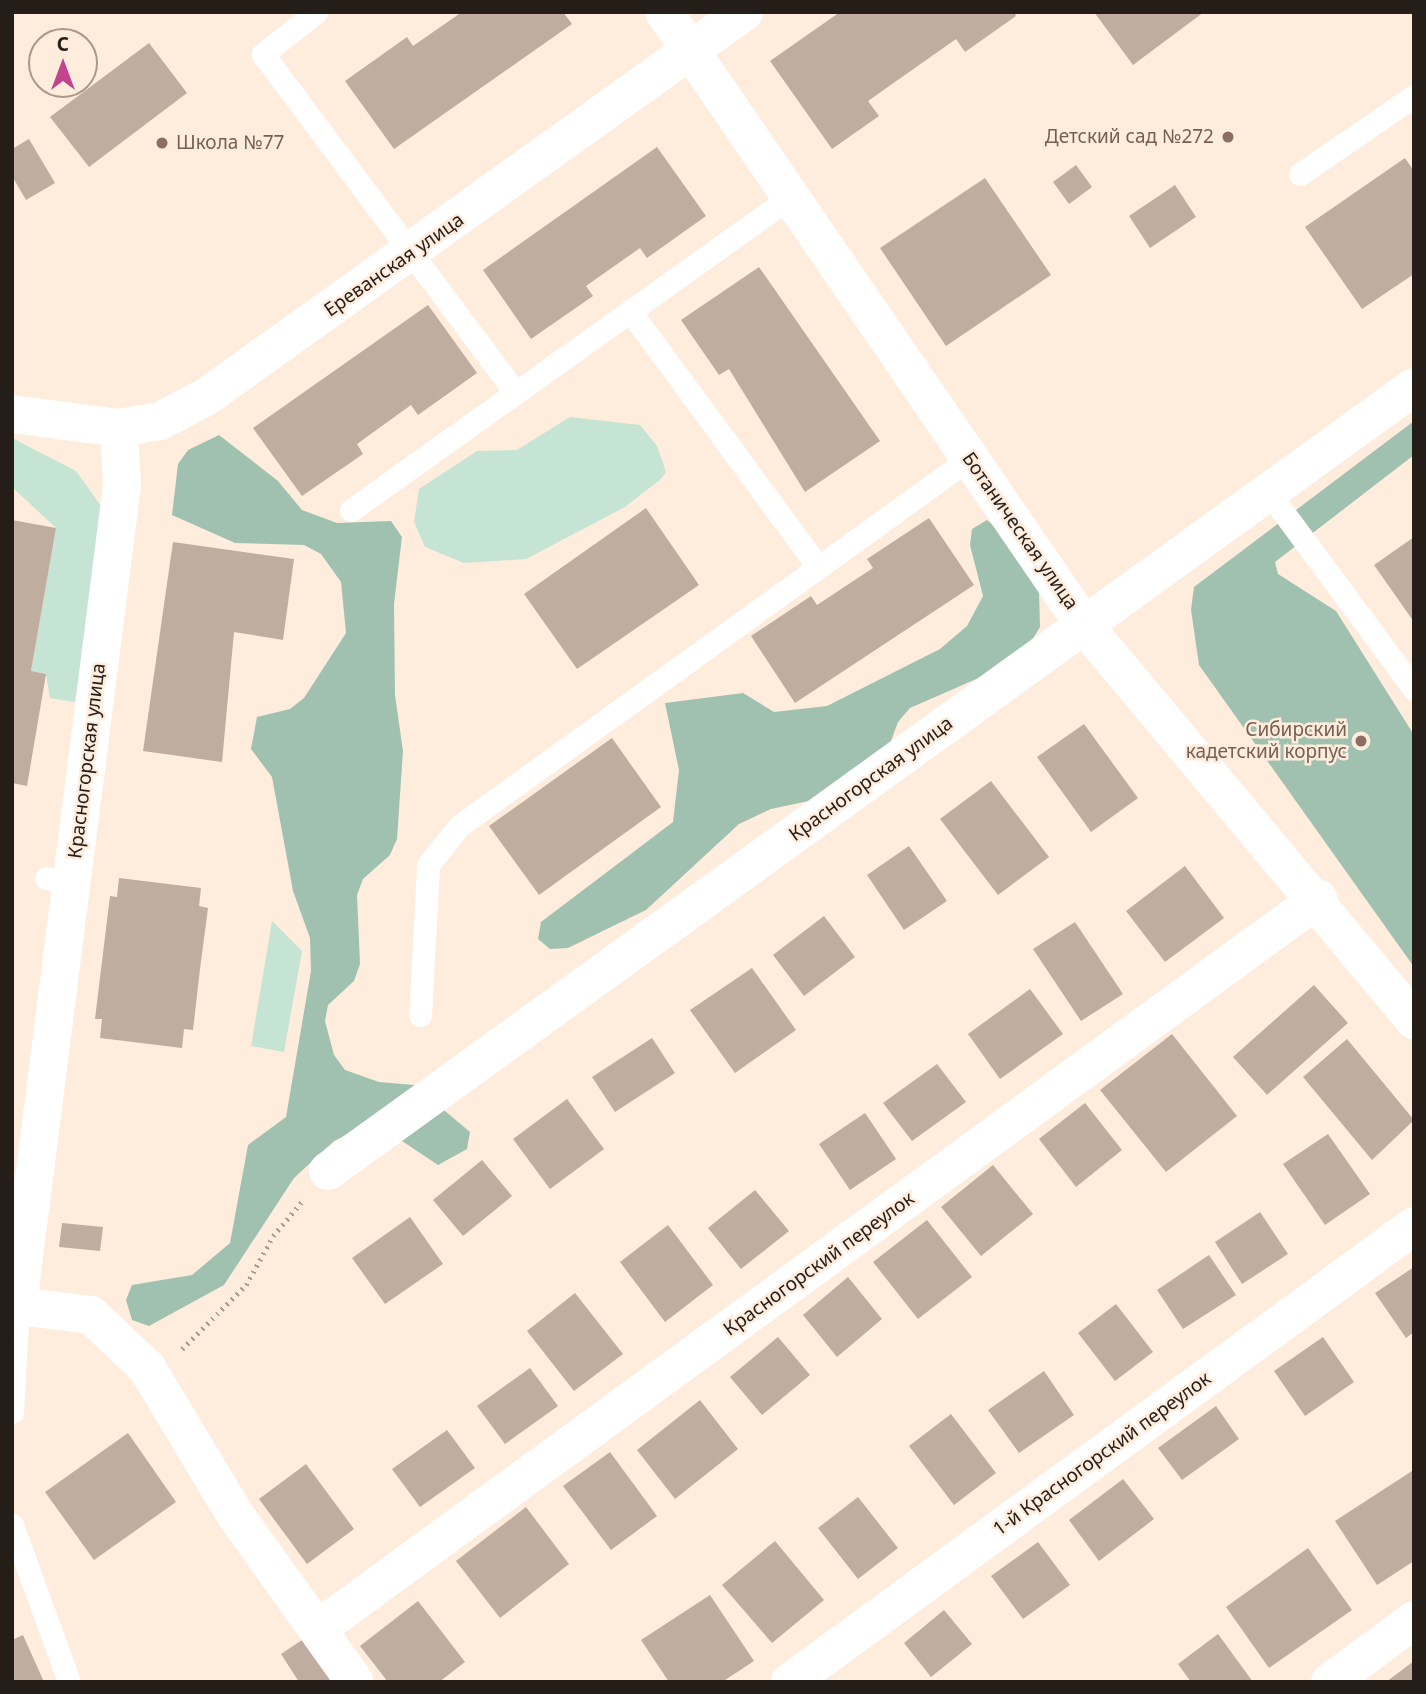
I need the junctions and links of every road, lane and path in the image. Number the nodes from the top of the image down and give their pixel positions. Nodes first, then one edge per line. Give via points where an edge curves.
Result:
1 (316, 12) edge
2 (664, 12) edge
3 (744, 12) edge
4 (692, 49) junction
5 (1414, 96) edge
6 (1300, 174) dead end
7 (789, 198) junction
8 (411, 253) junction
9 (631, 311) junction
10 (1414, 387) edge
11 (516, 393) junction
12 (12, 414) edge
13 (119, 428) junction
14 (970, 458) junction
15 (1269, 493) junction
16 (351, 510) dead end
17 (818, 567) junction
18 (1084, 625) junction
19 (1414, 689) edge
20 (1318, 899) junction
21 (419, 1015) dead end
22 (1414, 1020) edge
23 (41, 1105) edge
24 (328, 1171) joint
25 (1414, 1226) edge
26 (15, 1305) edge
27 (147, 1368) junction
28 (12, 1412) edge
29 (12, 1525) edge
30 (1414, 1620) edge
31 (319, 1628) junction
32 (69, 1682) edge
33 (355, 1682) edge
34 (790, 1682) edge
35 (1330, 1682) edge

1 - 8 lane via 263,54
2 - 4 street, Ботаническая улица
3 - 4 street, Ереванская улица
4 - 7 street, Ботаническая улица
4 - 8 street, Ереванская улица
5 - 6 lane
7 - 9 lane
7 - 14 street, Ботаническая улица
8 - 11 lane
8 - 13 street, Ереванская улица via 206,397 160,421
9 - 11 lane
9 - 17 lane
10 - 15 street, Красногорская улица
11 - 16 lane
12 - 13 street, Ереванская улица
13 - 23 street, Красногорская улица via 122,485 58,881
14 - 17 lane
14 - 18 street, Ботаническая улица
15 - 18 street, Красногорская улица
15 - 19 lane
17 - 21 lane via 459,826 428,865
18 - 20 street, Ботаническая улица
18 - 24 street, Красногорская улица
20 - 22 street, Ботаническая улица
20 - 31 street, Красногорский переулок
23 - 26 street, Красногорская улица via 42,1195
24 - 27 path via 273,1236 246,1285 194,1342
25 - 34 street, 1-й Красногорский переулок
26 - 27 street via 91,1315
26 - 28 lane
27 - 31 street via 236,1516
29 - 32 lane
30 - 35 street
31 - 33 street

